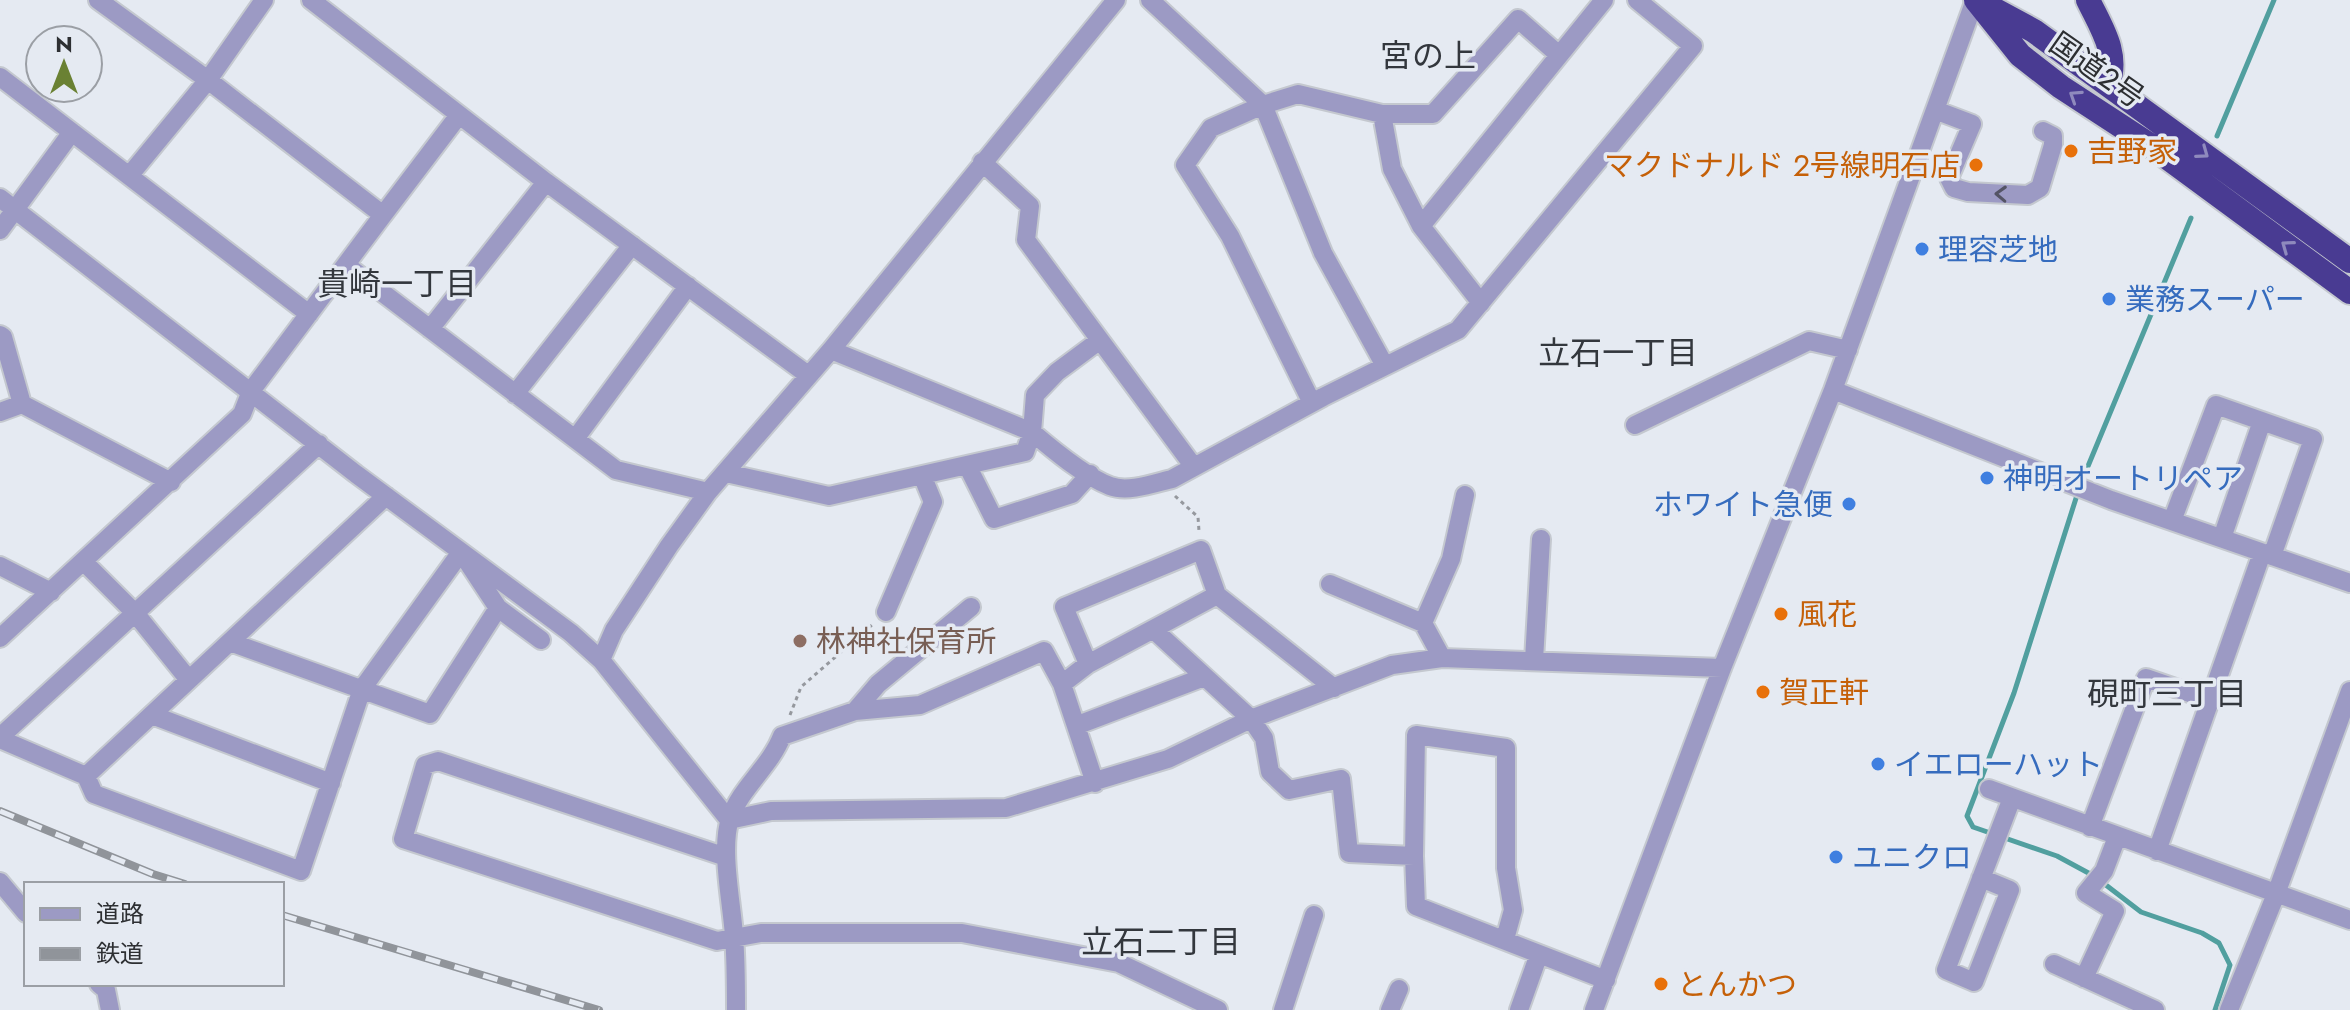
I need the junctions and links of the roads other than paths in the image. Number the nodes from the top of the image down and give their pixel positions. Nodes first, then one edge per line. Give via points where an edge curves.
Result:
1 (98, 0) edge
2 (264, 0) edge
3 (311, 0) edge
4 (1116, 0) edge
5 (1150, 0) edge
6 (1604, 0) edge
7 (1637, 0) edge
8 (1976, 0) edge
9 (2088, 0) edge
10 (1559, 55) junction
11 (0, 77) edge
12 (208, 80) junction
13 (2108, 85) junction
14 (1263, 105) junction
15 (1935, 110) junction
16 (1382, 114) junction
17 (459, 115) junction
18 (2043, 131) dead end
19 (72, 132) junction
20 (982, 162) junction
21 (129, 176) junction
22 (546, 182) junction
23 (8, 203) edge
24 (383, 215) junction
25 (1421, 226) junction
26 (0, 230) edge
27 (632, 245) junction
28 (2350, 261) edge
29 (346, 265) junction
30 (688, 286) junction
31 (2350, 292) edge
32 (1481, 303) junction
33 (309, 314) junction
34 (430, 329) junction
35 (0, 335) edge
36 (1100, 340) junction
37 (831, 350) junction
38 (1848, 350) junction
39 (1385, 366) junction
40 (808, 375) junction
41 (1833, 390) junction
42 (251, 391) junction
43 (515, 394) junction
44 (1312, 403) junction
45 (22, 404) junction
46 (0, 412) edge
47 (2262, 421) junction
48 (1635, 425) dead end
49 (1032, 432) junction
50 (575, 439) junction
51 (319, 444) junction
52 (967, 465) junction
53 (1194, 467) junction
54 (726, 473) junction
55 (1090, 474) junction
56 (922, 475) junction
57 (171, 482) junction
58 (708, 492) junction
59 (1465, 495) dead end
60 (386, 496) junction
61 (2172, 521) junction
62 (2222, 538) junction
63 (1541, 539) dead end
64 (461, 552) junction
65 (2267, 554) junction
66 (84, 562) junction
67 (0, 566) edge
68 (2350, 583) edge
69 (1330, 584) dead end
70 (51, 592) junction
71 (1217, 595) junction
72 (971, 607) dead end
73 (498, 608) junction
74 (886, 612) road end
75 (135, 613) junction
76 (1423, 623) junction
77 (1154, 630) junction
78 (0, 638) edge
79 (541, 640) dead end
80 (230, 642) junction
81 (1442, 658) junction
82 (601, 660) junction
83 (1534, 660) junction
84 (1088, 664) junction
85 (1722, 668) junction
86 (1204, 677) junction
87 (189, 680) junction
88 (1062, 684) junction
89 (1334, 688) junction
90 (362, 689) junction
91 (2350, 691) edge
92 (2210, 700) junction
93 (855, 711) junction
94 (152, 715) junction
95 (1251, 719) junction
96 (1078, 725) junction
97 (0, 738) edge
98 (86, 776) junction
99 (331, 783) junction
100 (1095, 783) junction
101 (1989, 789) dead end
102 (2012, 798) junction
103 (729, 820) junction
104 (2090, 827) junction
105 (2117, 837) junction
106 (2157, 851) junction
107 (1414, 856) junction
108 (726, 857) junction
109 (1981, 878) junction
110 (0, 882) edge
111 (2276, 894) junction
112 (24, 911) edge
113 (1314, 915) dead end
114 (2350, 920) edge
115 (735, 939) junction
116 (1505, 939) junction
117 (1539, 954) junction
118 (2054, 964) dead end
119 (2084, 978) junction
120 (1606, 980) junction
121 (101, 986) edge
122 (1399, 989) dead end
123 (110, 1010) edge
124 (736, 1010) edge
125 (1218, 1010) edge
126 (1283, 1010) edge
127 (1390, 1010) edge
128 (1519, 1010) edge
129 (1594, 1010) edge
130 (2155, 1010) edge
131 (2229, 1010) edge

1 - 12 street
2 - 12 street
3 - 17 street
4 - 20 street
5 - 14 street
6 - 10 street
7 - 32 street via 1693,46
8 - 13 highway, 国道2号 via 2034,31
8 - 15 street
31 -> 8 highway, 国道2号 via 2020,55
9 - 13 highway via 2112,49
10 - 16 street via 1518,19 1433,114
10 - 25 street
11 - 19 street
12 - 21 street
12 - 24 street
13 -> 28 highway, 国道2号
14 - 16 street via 1298,94
14 - 39 street via 1323,253
14 - 44 street via 1211,128 1185,165 1230,236
18 -> 15 street via 2053,136 2053,145 2036,192 1968,192 1954,188 1949,178 1972,124
15 - 38 street
16 - 25 street via 1392,169
17 - 22 street
17 - 24 street
19 - 21 street
19 - 23 street
20 - 36 street via 1030,206 1026,240
20 - 37 street
21 - 33 street
22 - 27 street
22 - 34 street
23 - 26 street
23 - 42 street
24 - 29 street
25 - 32 street
27 - 30 street
27 - 43 street
29 - 33 street
29 - 34 street
30 - 40 street
30 - 50 street
32 - 39 street via 1458,330
33 - 42 street
34 - 43 street
35 - 45 street
36 - 49 street via 1035,395
36 - 53 street
37 - 40 street
37 - 49 street
38 - 41 street
38 - 48 street via 1809,341
39 - 44 street
40 - 54 street
41 - 61 street
41 - 85 street
42 - 51 street
42 - 57 street via 242,414
43 - 50 street
44 - 53 street
45 - 46 street
45 - 57 street
47 - 61 street via 2216,405
47 - 62 street
47 - 65 street via 2313,439
49 - 52 street via 1025,452
49 - 55 street
50 - 58 street via 616,470
51 - 60 street
51 - 75 street
52 - 55 street via 994,519 1072,494
52 - 56 street
53 - 55 street via 1146,486 1112,487
54 - 56 street via 829,496
54 - 58 street
56 - 74 street via 933,502
57 - 66 street
58 - 82 street via 614,630
59 - 76 street via 1451,559
60 - 64 street
60 - 80 street
61 - 62 street
62 - 65 street
63 - 83 street
64 - 73 street
64 - 82 street
64 - 90 street
65 - 68 street
65 - 92 street
66 - 70 street
66 - 75 street
67 - 70 street
69 - 76 street
70 - 78 street
71 - 77 street
71 - 84 street via 1201,550 1064,607
71 - 89 street
72 - 93 street via 878,684
73 - 79 street
73 - 90 street via 430,714
75 - 87 street
75 - 97 street
76 - 81 street
77 - 84 street
77 - 86 street
80 - 87 street
80 - 90 street
81 - 83 street
81 - 89 street via 1392,665
82 - 103 street
83 - 85 street
84 - 88 street
85 - 120 street
86 - 95 street
86 - 96 street
87 - 94 street
88 - 93 street via 1044,651 920,705
88 - 96 street
89 - 95 street
90 - 99 street
91 - 111 street
92 - 104 street via 2146,678
92 - 106 street
93 - 103 street via 782,736
94 - 98 street
94 - 99 street
95 - 100 street via 1168,759
95 - 107 street via 1264,738 1270,772 1289,790 1341,779 1349,853
96 - 100 street
97 - 98 street
98 - 99 street via 94,794 301,871
100 - 103 street via 1006,808 771,811
101 - 102 street
102 - 104 street
102 - 109 street
103 - 108 street
104 - 105 street
105 - 106 street
105 - 119 street via 2086,893 2115,911
106 - 111 street
107 - 116 street via 1416,906
107 - 116 street via 1416,735 1506,748 1506,868 1513,910
108 - 115 street
108 - 115 street via 438,761 425,765 403,839 717,941
109 - 109 street via 1946,970 1974,982 2010,890
110 - 112 street
111 - 114 street
111 - 131 street
113 - 126 street
115 - 124 street
115 - 125 street via 761,933 962,933 1119,963
116 - 117 street
117 - 120 street
117 - 128 street
118 - 119 street
119 - 130 street
120 - 129 street
121 - 123 street
122 - 127 street

